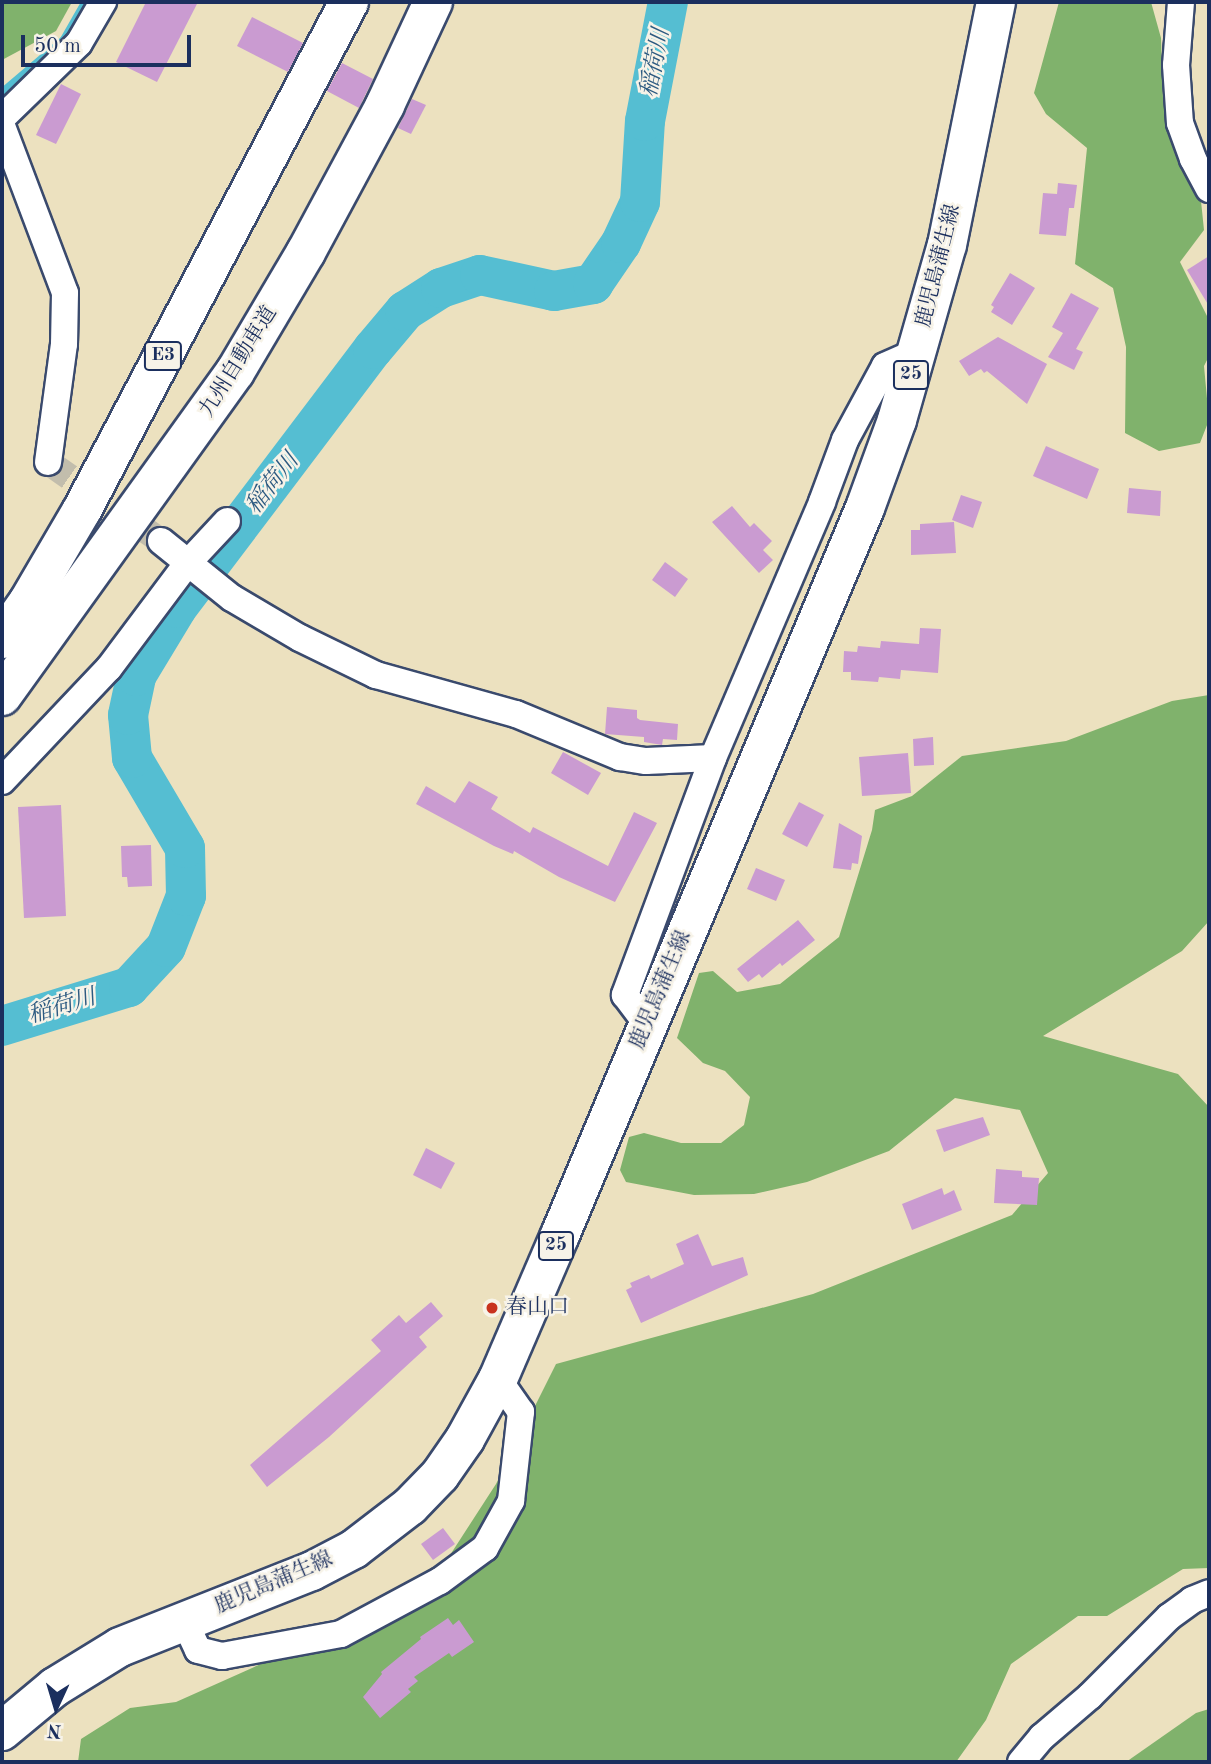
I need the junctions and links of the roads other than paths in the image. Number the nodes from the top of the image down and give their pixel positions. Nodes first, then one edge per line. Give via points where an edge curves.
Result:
1 (103, 2) edge
2 (349, 2) edge
3 (432, 2) edge
4 (996, 2) edge
5 (1181, 2) edge
6 (2, 118) edge
7 (2, 126) edge
8 (1209, 189) edge
9 (918, 351) junction
10 (48, 462) dead end
11 (227, 521) dead end
12 (161, 541) tunnel mouth
13 (186, 565) junction
14 (2, 639) edge
15 (2, 696) edge
16 (713, 758) junction
17 (2, 781) edge
18 (647, 1024) junction
19 (498, 1379) junction
20 (1209, 1593) edge
21 (184, 1620) junction
22 (2, 1731) edge
23 (1021, 1762) edge

1 - 6 street via 79,43
2 - 14 main road, E3 via 82,510
3 - 15 main road, 九州自動車道 via 385,105 235,372
4 - 9 main road, 鹿児島蒲生線 / 25 via 947,245
5 - 8 street via 1176,65 1180,123
7 - 10 street via 65,292 64,344
9 - 16 street via 885,366 845,440
9 - 18 main road, 鹿児島蒲生線 / 25 via 865,508
11 - 13 street
12 - 13 street
13 - 16 street via 300,638 376,675 516,714 620,757 646,761
13 - 17 street via 109,668
16 - 18 street via 625,995
18 - 19 main road, 鹿児島蒲生線 / 25
19 - 21 main road, 鹿児島蒲生線 / 25 via 440,1475 410,1506 354,1549 312,1571
19 - 21 street via 521,1412 512,1501 485,1548 440,1581 341,1634 222,1656 198,1650
20 - 23 street via 1169,1617
21 - 22 main road, 鹿児島蒲生線 / 25 via 120,1647 66,1680

